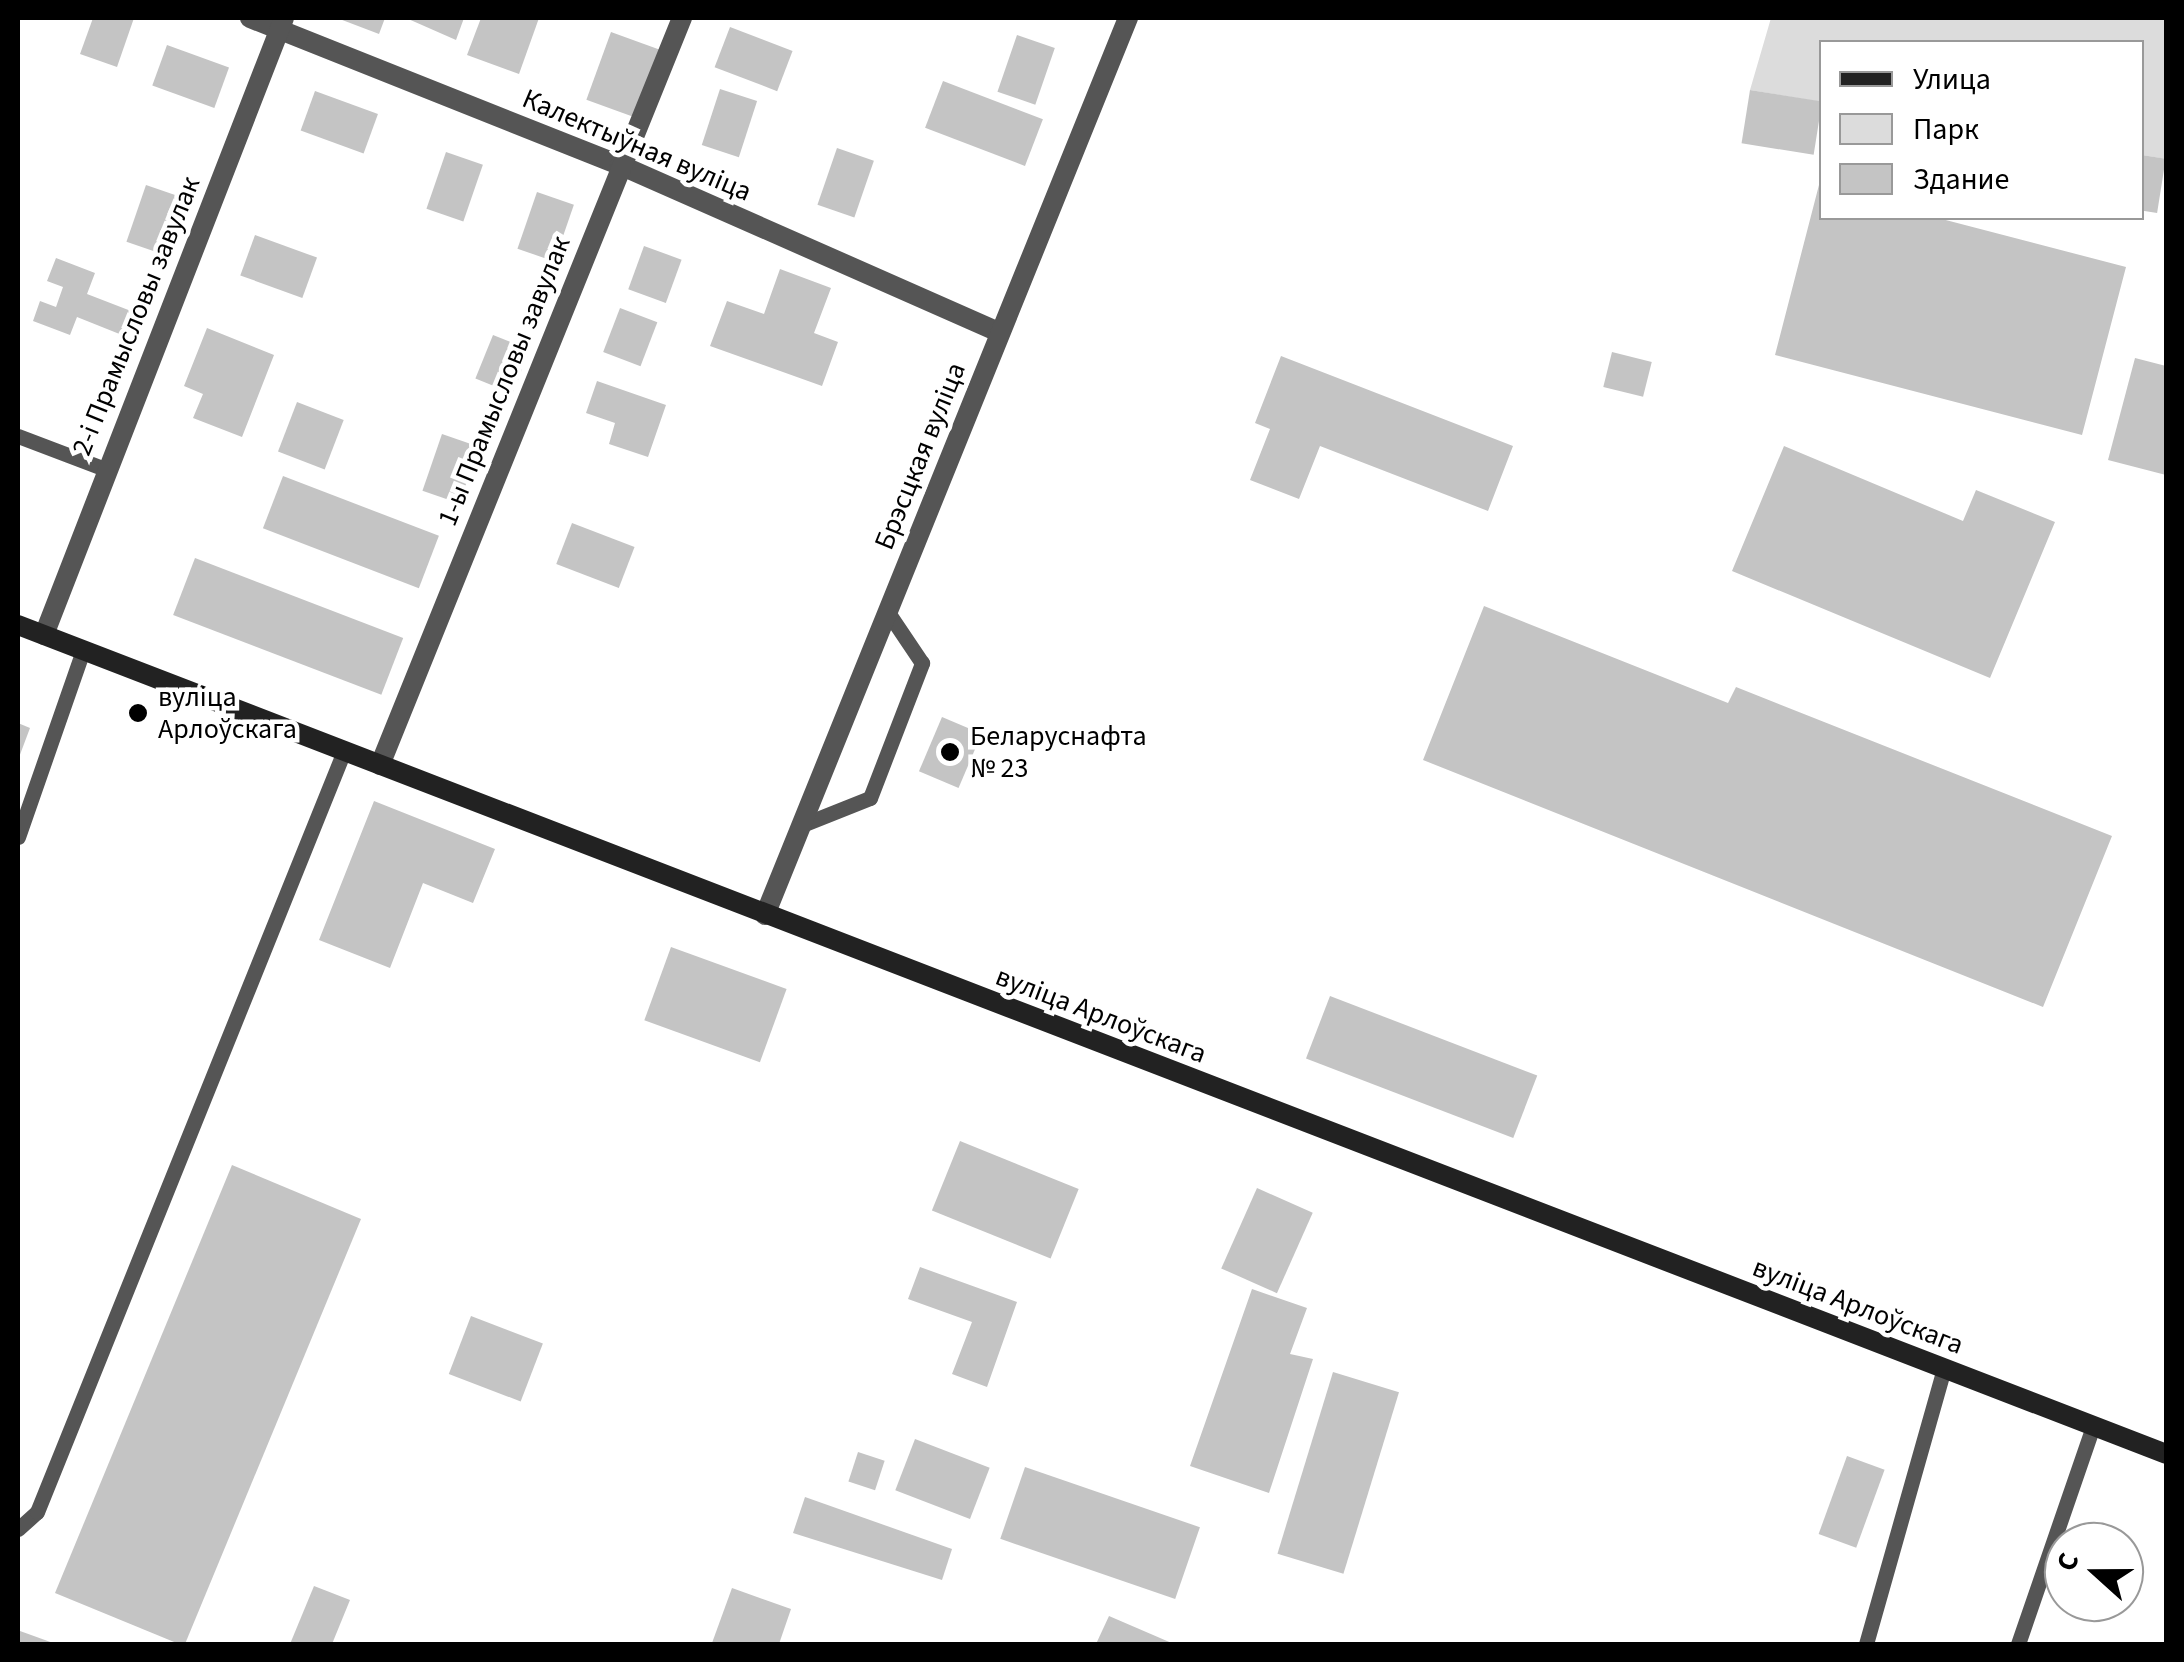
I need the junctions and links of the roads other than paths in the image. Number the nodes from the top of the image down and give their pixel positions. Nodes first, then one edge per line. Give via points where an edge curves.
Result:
1 (250, 18) edge
2 (682, 18) edge
3 (1128, 18) edge
4 (281, 23) edge
5 (620, 165) junction
6 (999, 332) junction
7 (18, 436) edge
8 (105, 469) junction
9 (887, 611) junction
10 (18, 625) edge
11 (44, 635) junction
12 (83, 650) junction
13 (344, 752) junction
14 (380, 765) junction
15 (802, 824) junction
16 (18, 837) edge
17 (765, 915) junction
18 (1944, 1368) junction
19 (2092, 1426) junction
20 (2166, 1454) edge
21 (18, 1530) edge
22 (1866, 1644) edge
23 (2018, 1644) edge

1 - 4 street, Калектыўная вуліца
2 - 5 street, 1-ы Прамысловы завулак
3 - 6 street, Брэсцкая вуліца
4 - 5 street, Калектыўная вуліца
4 - 8 street, 2-і Прамысловы завулак
5 - 6 street, Калектыўная вуліца
5 - 14 street, 1-ы Прамысловы завулак
6 - 9 street, Брэсцкая вуліца
7 - 8 lane
8 - 11 street, 2-і Прамысловы завулак
9 - 15 street, Брэсцкая вуліца
9 - 15 lane via 922,663 870,798
10 - 11 street, вуліца Арлоўскага
11 - 12 street, вуліца Арлоўскага
12 - 13 street, вуліца Арлоўскага
12 - 16 lane
13 - 14 street, вуліца Арлоўскага
13 - 21 lane via 37,1512
14 - 17 street, вуліца Арлоўскага
15 - 17 street, Брэсцкая вуліца
17 - 18 street, вуліца Арлоўскага
18 - 19 street, вуліца Арлоўскага
18 - 22 lane
19 - 20 street, вуліца Арлоўскага
19 - 23 lane

